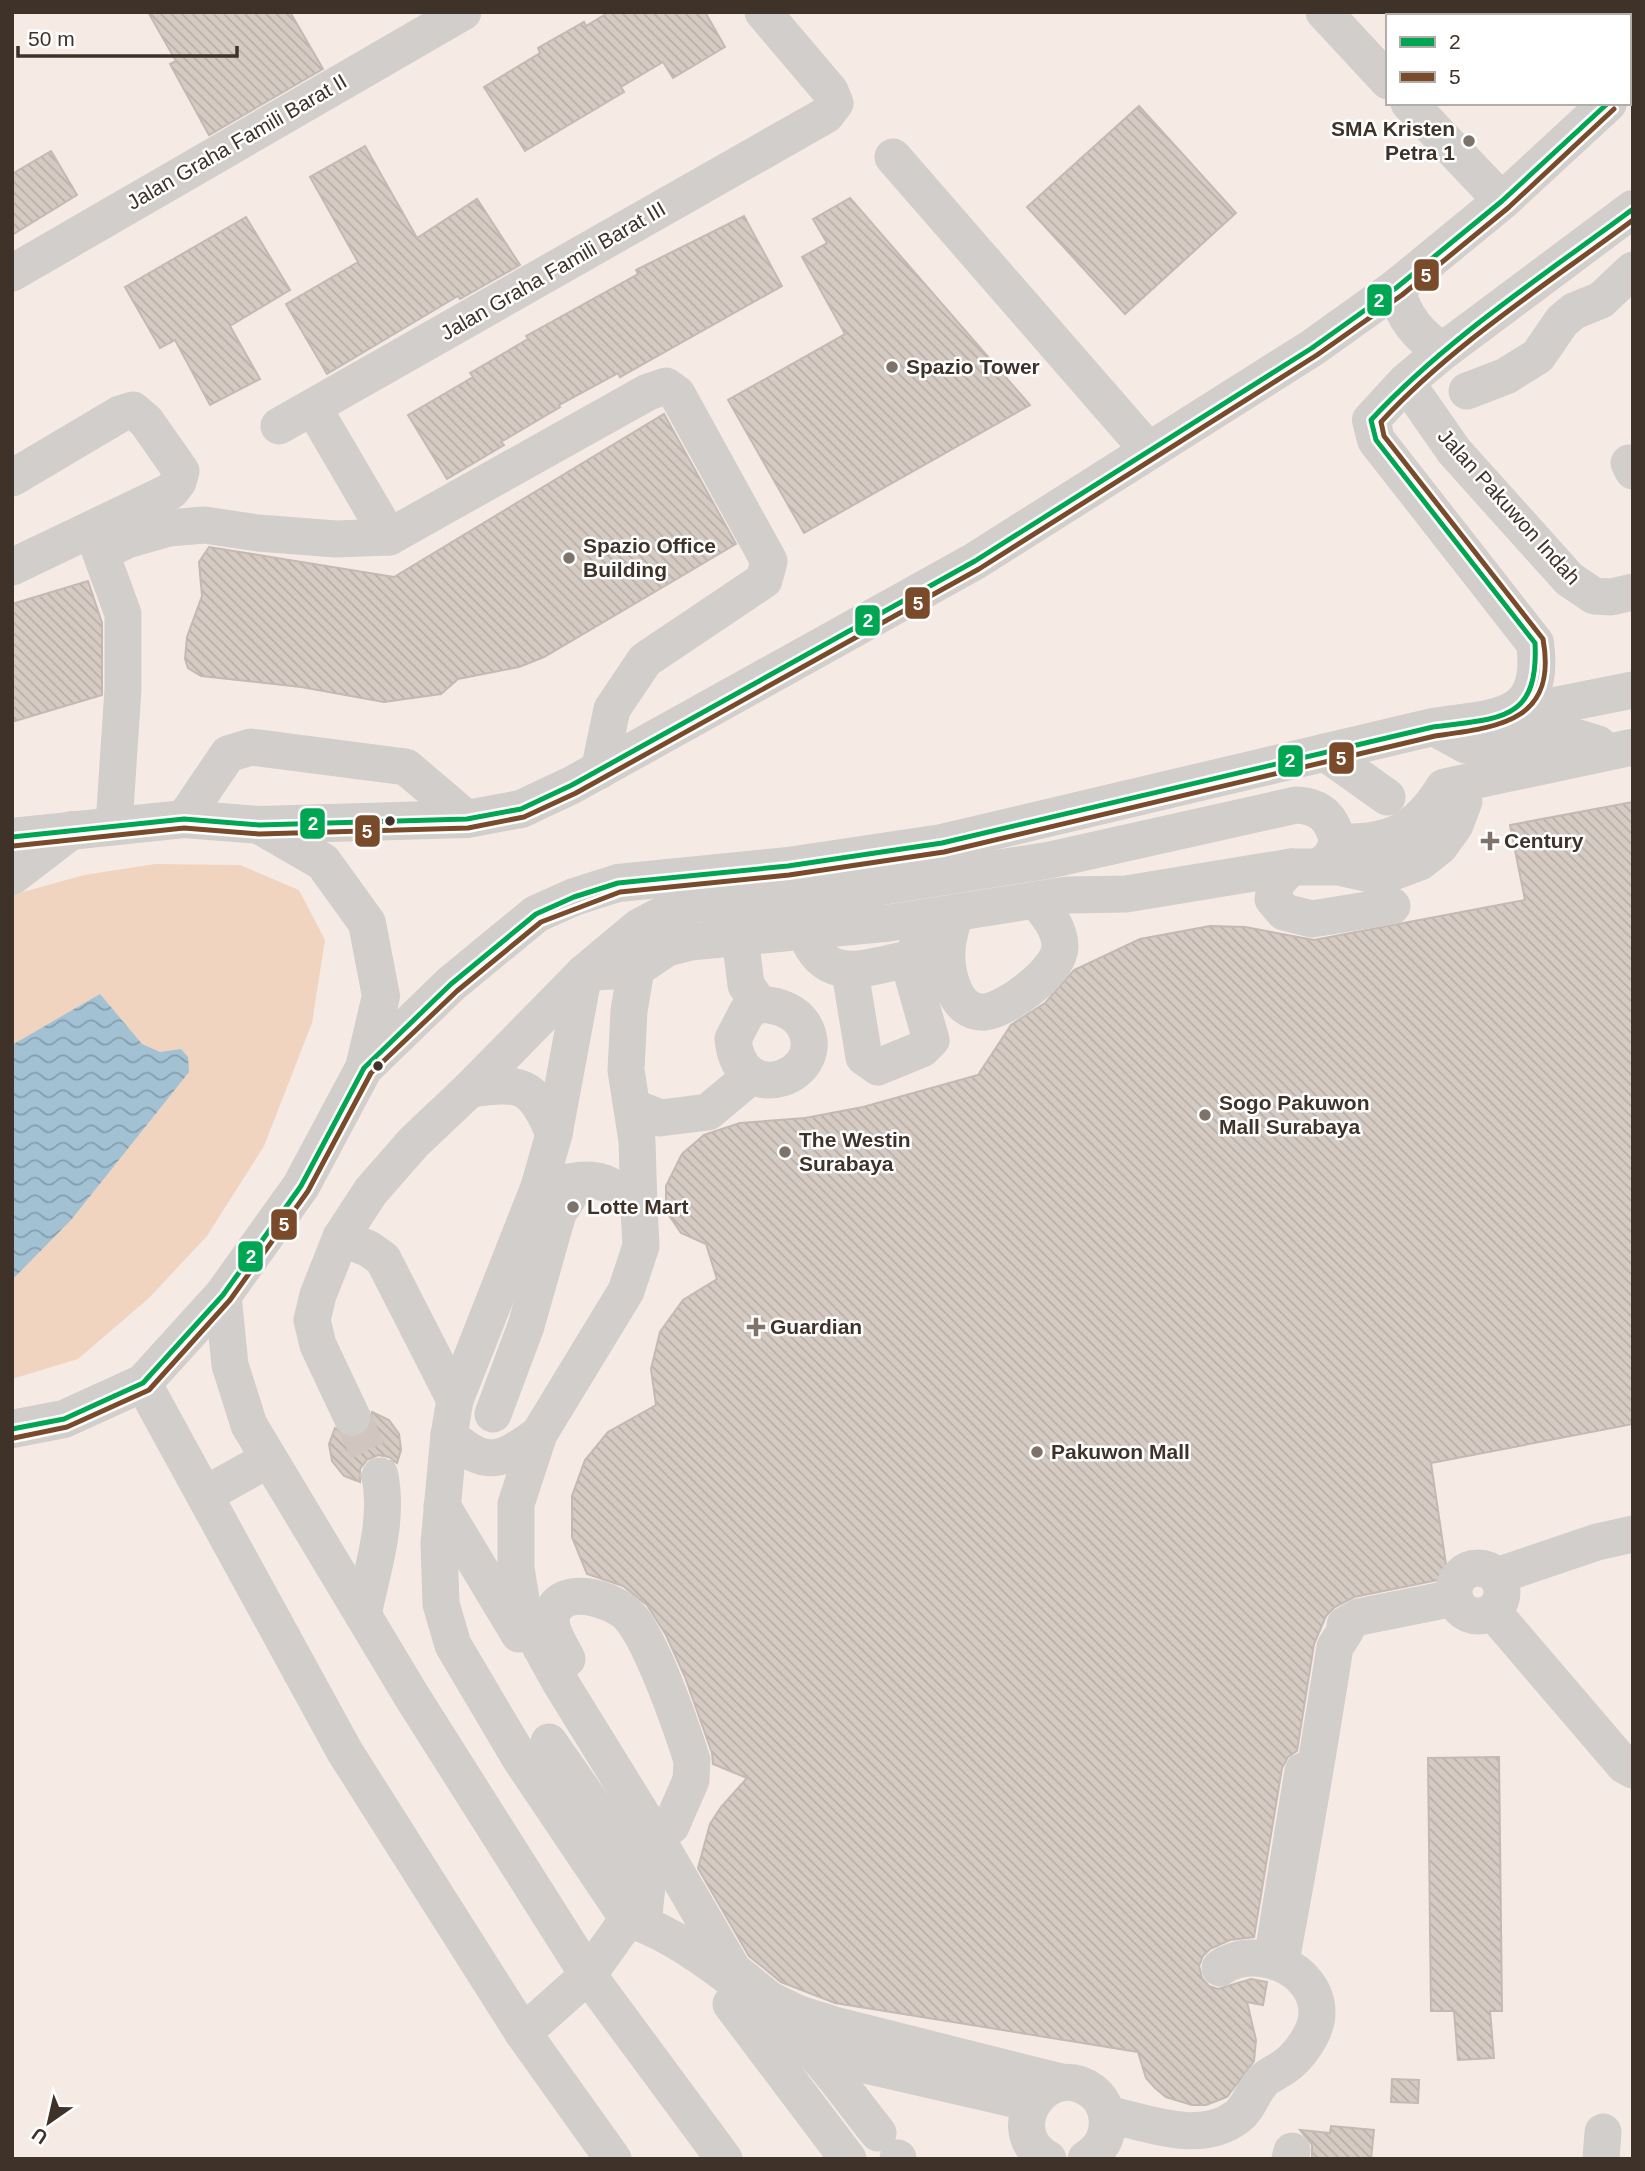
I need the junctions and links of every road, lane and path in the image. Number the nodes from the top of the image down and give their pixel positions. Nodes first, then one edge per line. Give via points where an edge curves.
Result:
1 (463, 12) edge
2 (764, 12) edge
3 (1324, 12) edge
4 (1386, 79) edge
5 (1411, 105) edge
6 (1606, 105) edge
7 (893, 157) dead end
8 (1502, 201) junction
9 (1621, 217) edge
10 (1633, 259) edge
11 (1633, 270) edge
12 (12, 273) edge
13 (1395, 288) junction
14 (1443, 351) junction
15 (1406, 382) junction
16 (1467, 391) dead end
17 (314, 409) junction
18 (279, 426) dead end
19 (1149, 451) junction
20 (12, 478) edge
21 (389, 537) junction
22 (97, 540) junction
23 (12, 567) edge
24 (1633, 592) edge
25 (1633, 690) edge
26 (1512, 714) junction
27 (1433, 727) junction
28 (1324, 752) junction
29 (1624, 754) edge
30 (599, 771) junction
31 (1387, 797) dead end
32 (184, 819) junction
33 (467, 819) junction
34 (114, 825) junction
35 (259, 825) junction
36 (75, 828) junction
37 (12, 837) edge
38 (1337, 858) junction
39 (12, 876) edge
40 (1036, 900) junction
41 (1392, 906) dead end
42 (939, 916) junction
43 (805, 931) junction
44 (740, 937) junction
45 (908, 959) junction
46 (636, 969) junction
47 (850, 972) junction
48 (584, 973) junction
49 (760, 1004) junction
50 (629, 1011) junction
51 (572, 1039) junction
52 (364, 1068) junction
53 (751, 1076) junction
54 (470, 1089) junction
55 (633, 1107) junction
56 (554, 1134) junction
57 (579, 1181) junction
58 (539, 1187) junction
59 (639, 1207) junction
60 (341, 1237) junction
61 (223, 1295) junction
62 (143, 1383) junction
63 (493, 1414) dead end
64 (352, 1417) tunnel mouth
65 (452, 1417) junction
66 (12, 1429) edge
67 (539, 1434) junction
68 (270, 1459) junction
69 (380, 1476) tunnel mouth
70 (206, 1494) junction
71 (443, 1502) junction
72 (516, 1504) junction
73 (1633, 1534) edge
74 (1497, 1576) junction
75 (1455, 1599) junction
76 (1493, 1612) junction
77 (363, 1615) junction
78 (549, 1742) dead end
79 (1633, 1770) edge
80 (672, 1830) junction
81 (649, 1885) junction
82 (635, 1921) junction
83 (1283, 1950) dead end
84 (1220, 1968) dead end
85 (588, 1975) junction
86 (713, 1989) junction
87 (523, 2033) junction
88 (813, 2053) junction
89 (1061, 2082) junction
90 (1031, 2103) junction
91 (1107, 2115) junction
92 (891, 2150) edge
93 (1036, 2154) edge
94 (613, 2159) edge
95 (724, 2159) edge
96 (824, 2159) edge
97 (848, 2159) edge
98 (1086, 2159) edge

1 - 12 street, Jalan Graha Famili Barat II
2 - 17 street, Jalan Graha Famili Barat III via 830,91 835,103 826,115
3 - 4 street
5 - 8 street
6 - 8 main road
7 - 19 street
8 - 13 main road
9 - 10 street
9 - 14 main road
11 - 16 street via 1601,300 1573,311 1538,356 1506,376
13 - 14 main road via 1417,331
13 - 19 main road via 1312,348
14 - 15 main road
15 - 24 street, Jalan Pakuwon Indah via 1454,451 1569,579 1594,596
15 - 26 main road via 1376,412 1371,427 1376,440 1535,643 1539,669 1532,691
17 - 18 street, Jalan Graha Famili Barat III
17 - 21 street
19 - 30 main road via 975,561
20 - 22 street via 120,414 133,410 140,415 181,471 178,482 172,491
21 - 22 street via 336,539 204,525 169,528 127,540
21 - 30 street via 648,392 666,386 677,394 769,561 764,580 645,660 611,709
22 - 23 street
22 - 34 street via 123,614
25 - 26 street
26 - 27 main road
27 - 28 main road
27 - 29 street via 1466,745 1572,736
28 - 31 street
28 - 52 main road via 942,843 788,866 618,883 574,897 536,914 451,984
29 - 38 street via 1454,794 1455,825 1440,846 1420,862 1396,872
30 - 33 main road via 521,809
32 - 33 street via 228,754 251,747 406,767
32 - 34 main road
32 - 35 main road
33 - 35 main road
34 - 36 main road
35 - 52 main road via 323,862 367,923 382,996
36 - 37 main road
36 - 39 main road
38 - 40 street via 1126,894
38 - 41 street via 1276,883 1273,899 1284,912 1312,919
38 - 48 street via 1328,816 1312,806 1296,804 1037,862 809,898 695,904 639,927
40 - 42 street
40 - 42 street via 1057,929 1060,949 1055,962 1022,993 985,1012 970,1009 953,990
42 - 43 street
42 - 45 street
43 - 44 street
43 - 47 street via 821,958
44 - 46 street via 667,948
44 - 49 street via 746,985
45 - 47 street
45 - 47 street via 930,1040 922,1049 878,1067 864,1057
46 - 48 street
46 - 50 street
48 - 51 street
48 - 54 street
49 - 53 street via 747,1012 733,1039 740,1067
49 - 53 street via 774,1005 801,1021 810,1050 805,1062 781,1078 767,1081
50 - 51 street via 597,1017
50 - 55 street via 626,1070
51 - 56 street
52 - 61 main road via 301,1186
53 - 55 street via 708,1112 660,1118
54 - 56 street via 508,1084 524,1090 541,1103
54 - 60 street via 371,1191
55 - 59 street
56 - 58 street
57 - 58 street
57 - 59 street via 596,1178 614,1185
57 - 63 street via 558,1213 526,1326
58 - 65 street
59 - 67 street via 641,1246 626,1291
60 - 64 street via 312,1321 318,1345
60 - 65 street via 383,1259
61 - 62 main road
61 - 68 street via 230,1365 249,1424
62 - 66 main road via 64,1419
62 - 70 street
65 - 67 street via 477,1455 493,1460 518,1450
65 - 71 street
67 - 72 street
68 - 70 street
68 - 77 street
69 - 77 street via 385,1500
70 - 87 street via 345,1752
71 - 72 street via 473,1478 492,1478
71 - 81 street via 646,1838
71 - 82 street via 439,1543 442,1604 453,1645 521,1760
72 - 89 street via 516,1568 529,1626 738,1976 769,2000 799,2014
73 - 74 street
74 - 75 street via 1485,1568 1472,1568 1460,1575 1453,1587
74 - 76 street via 1503,1588 1501,1602
75 - 76 street via 1464,1613 1478,1617
75 - 83 street via 1361,1620 1346,1630 1335,1647
76 - 79 street
77 - 85 street
78 - 81 street
80 - 80 street via 552,1630 556,1605 577,1596 617,1606 630,1616 646,1642 692,1760 691,1780
80 - 86 street via 686,1925 698,1964
81 - 82 street
82 - 85 street
82 - 88 street via 703,1958
84 - 91 street via 1229,1961 1250,1958 1280,1964 1302,1975 1317,2014 1297,2056 1262,2082 1238,2116 1218,2127 1190,2132
85 - 87 street
85 - 95 street
86 - 96 street via 715,2012
86 - 97 street via 735,2007
87 - 94 street
88 - 90 street
88 - 92 street
89 - 90 street via 1038,2093
89 - 91 street via 1085,2086 1095,2093
90 - 93 street via 1027,2132
91 - 98 street via 1103,2142

